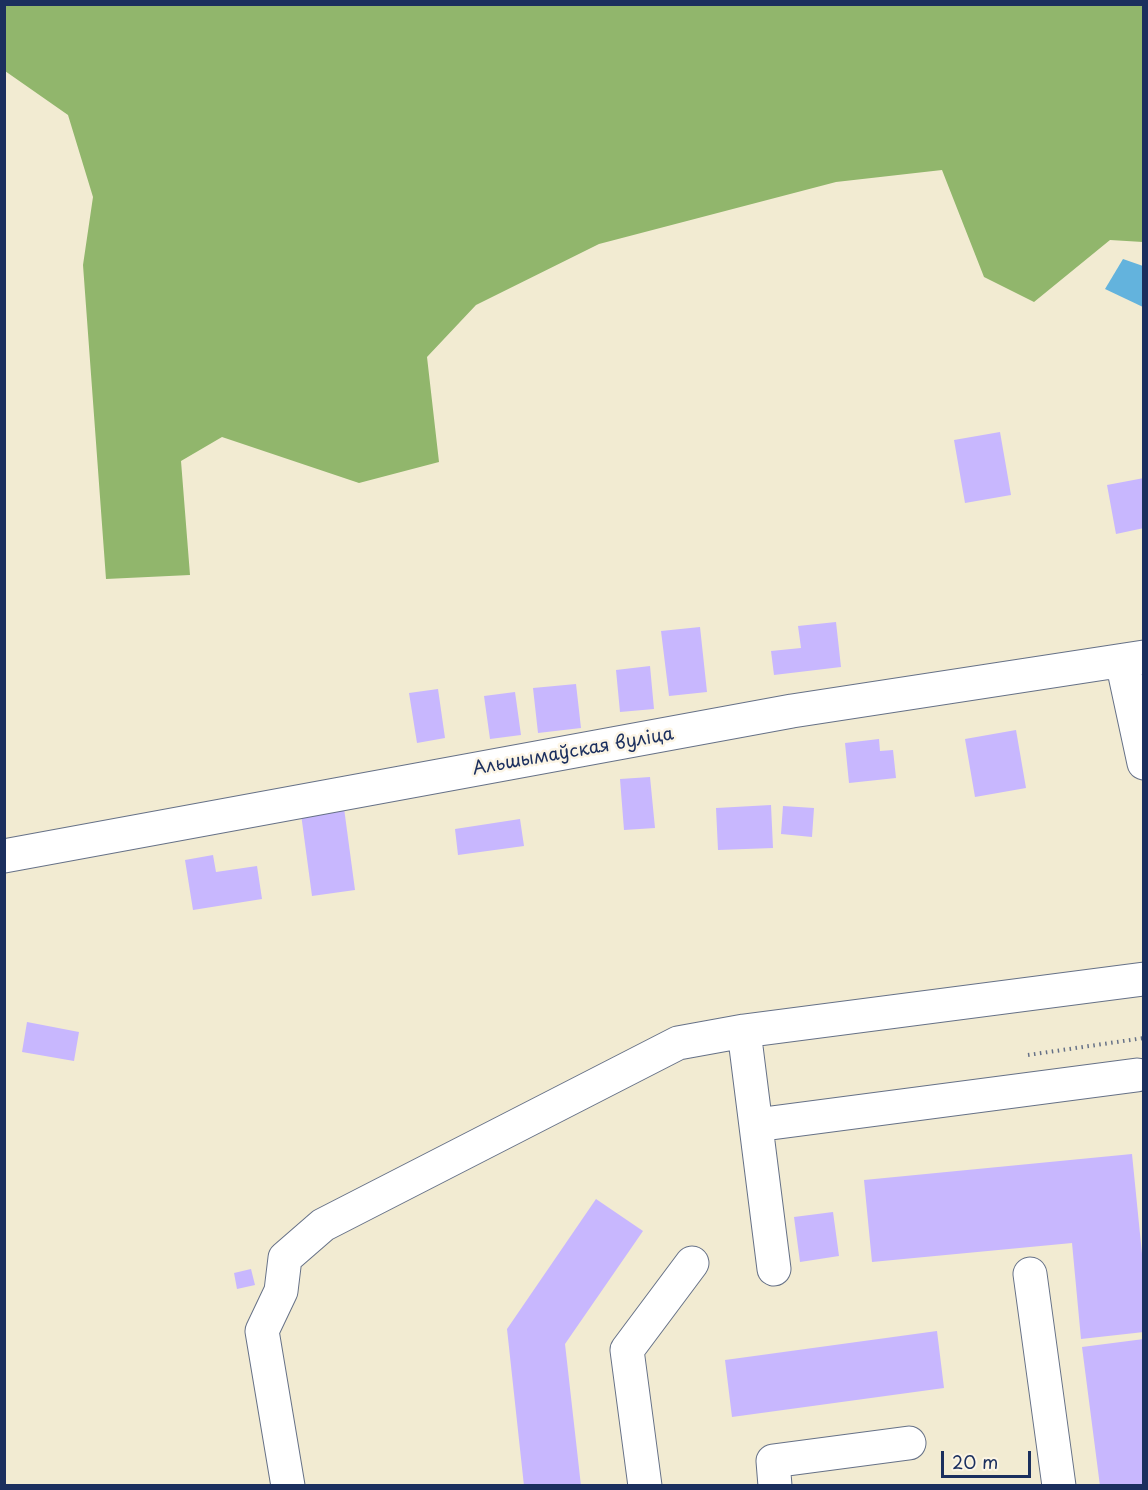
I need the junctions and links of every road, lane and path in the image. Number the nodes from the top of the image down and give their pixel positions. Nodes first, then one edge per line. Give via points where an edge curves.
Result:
1 (1132, 659) edge
2 (1143, 763) edge
3 (4, 856) edge
4 (1143, 979) edge
5 (744, 1031) junction
6 (1137, 1075) dead end
7 (756, 1125) junction
8 (692, 1263) dead end
9 (774, 1269) dead end
10 (1030, 1274) dead end
11 (909, 1443) dead end
12 (288, 1485) edge
13 (645, 1485) edge
14 (775, 1485) edge
15 (1059, 1485) edge

1 - 2 street
1 - 3 street, Альшымаўская вуліца via 792,711
4 - 5 street
5 - 7 street
5 - 12 street via 678,1043 323,1225 285,1258 281,1291 262,1331
6 - 7 street
7 - 9 street
8 - 13 street via 627,1350
10 - 15 street
11 - 14 street via 773,1461

